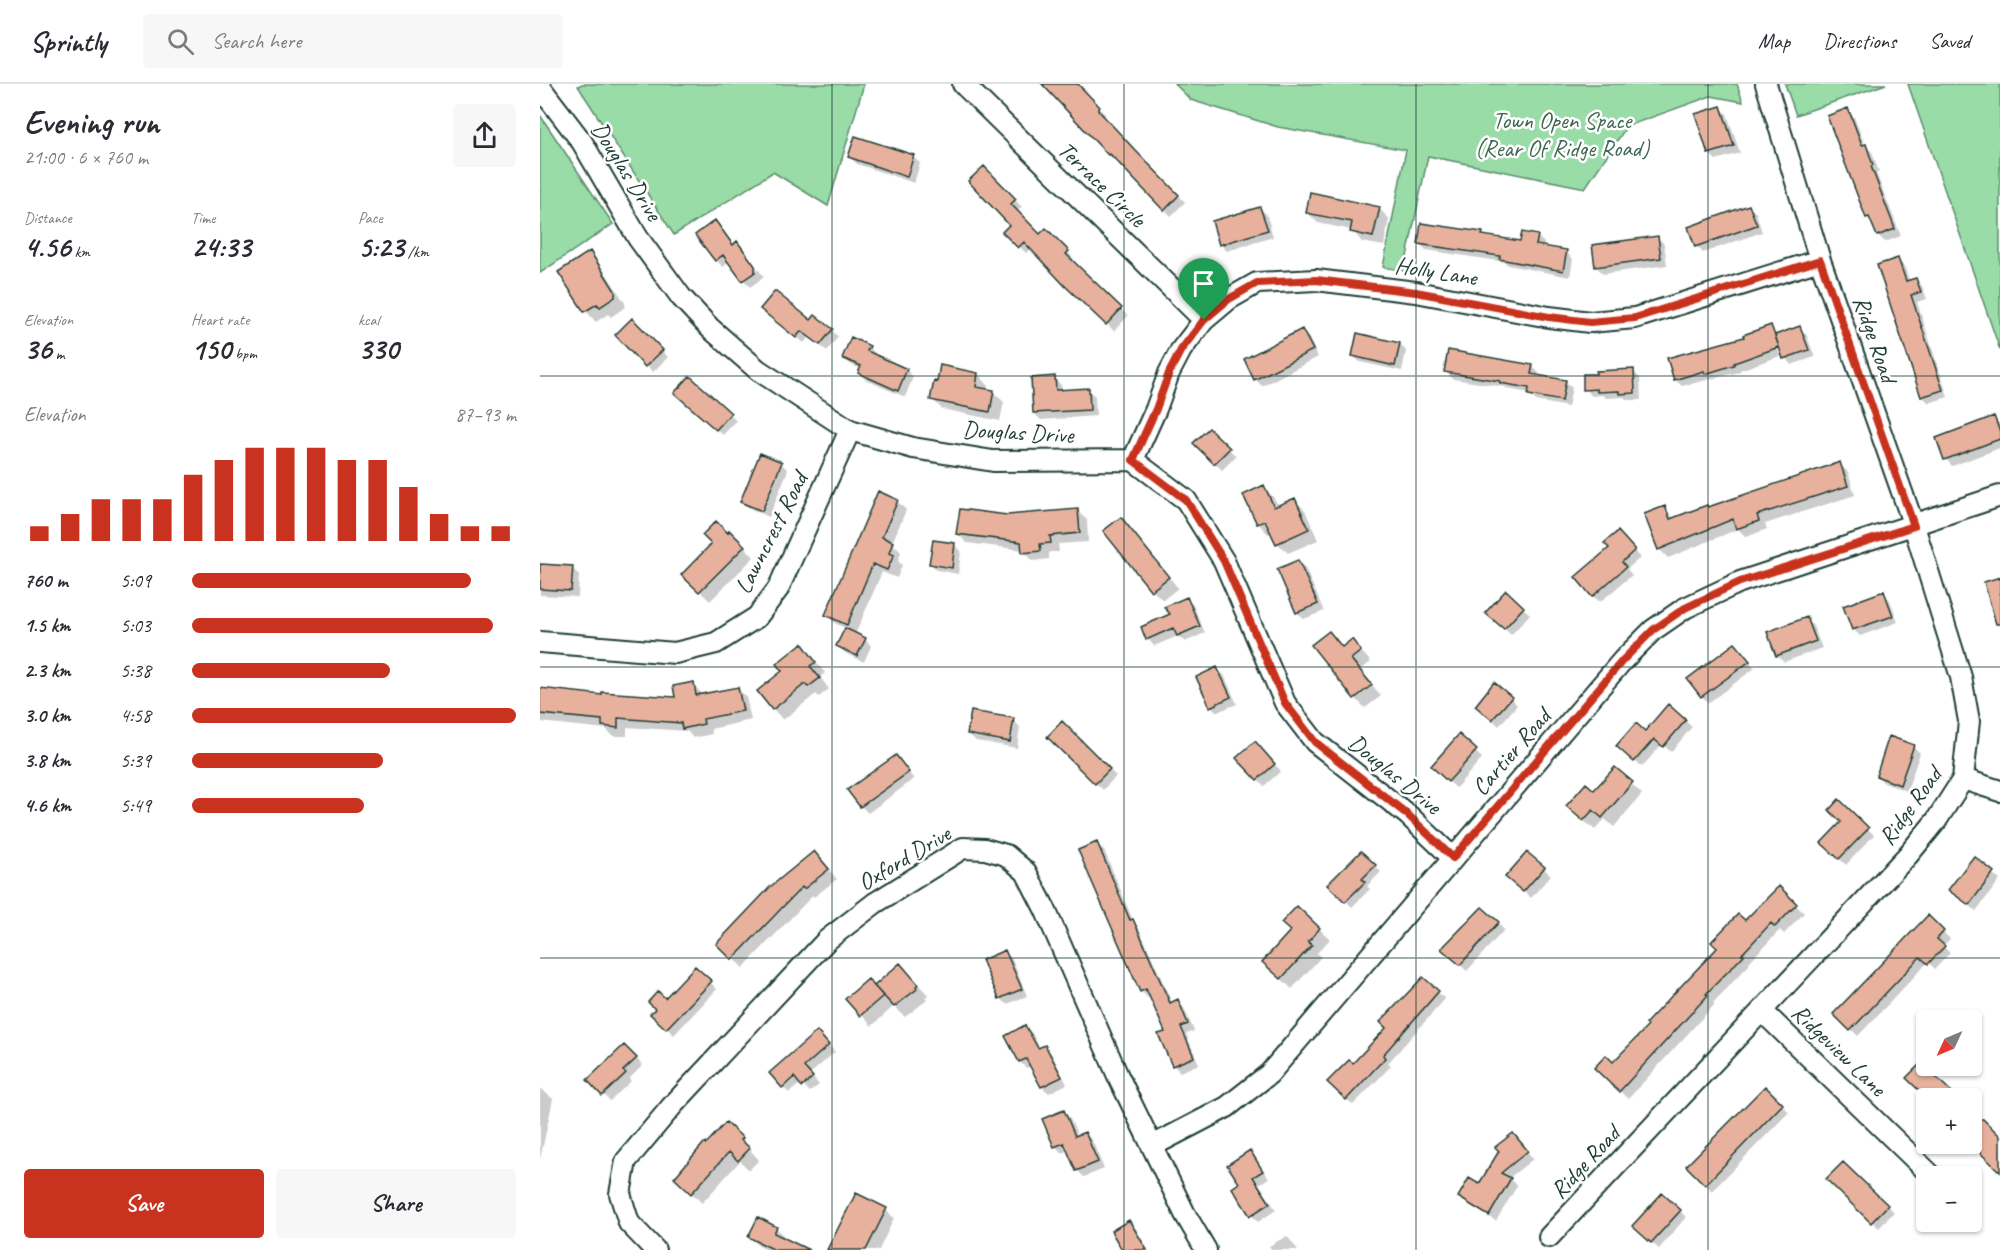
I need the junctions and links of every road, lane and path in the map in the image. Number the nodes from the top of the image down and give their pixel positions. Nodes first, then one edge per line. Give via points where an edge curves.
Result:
1 (963, 84) edge
2 (1766, 84) edge
3 (540, 87) edge
4 (1820, 260) junction
5 (1204, 320) junction
6 (850, 430) junction
7 (1133, 460) junction
8 (2000, 496) edge
9 (1914, 526) junction
10 (540, 642) edge
11 (1963, 779) junction
12 (2000, 791) edge
13 (1453, 858) junction
14 (1762, 1011) junction
15 (1152, 1146) junction
16 (1922, 1166) edge
17 (1549, 1237) dead end
18 (655, 1250) edge
19 (1206, 1250) edge

1 - 5 street, Terrace Circle
2 - 4 street, Ridge Road
3 - 6 street, Douglas Drive via 582,142 638,237 681,297 758,369
4 - 5 street, Holly Lane via 1635,318 1590,322 1416,292 1316,280 1257,283
4 - 9 street, Ridge Road
5 - 7 street, Holly Lane via 1169,373
6 - 7 street, Douglas Drive via 913,448 993,461
6 - 10 street, Lawncrest Road via 778,589 757,617 716,643 675,653
7 - 13 street, Douglas Drive via 1186,500 1224,561 1285,703 1315,742 1408,815
8 - 9 street, Cartier Road
9 - 11 street, Ridge Road via 1961,676 1969,721
9 - 13 street, Cartier Road via 1740,582 1685,608 1653,630
11 - 12 street
11 - 14 street, Ridge Road via 1908,855
13 - 15 street, Cartier Road via 1269,1074 1227,1107
14 - 16 street, Ridgeview Lane
14 - 17 street, Ridge Road
15 - 18 street, Oxford Drive via 1026,872 1006,855 963,848 875,903 826,940 626,1161 620,1194 629,1223
15 - 19 street, Oxford Drive

